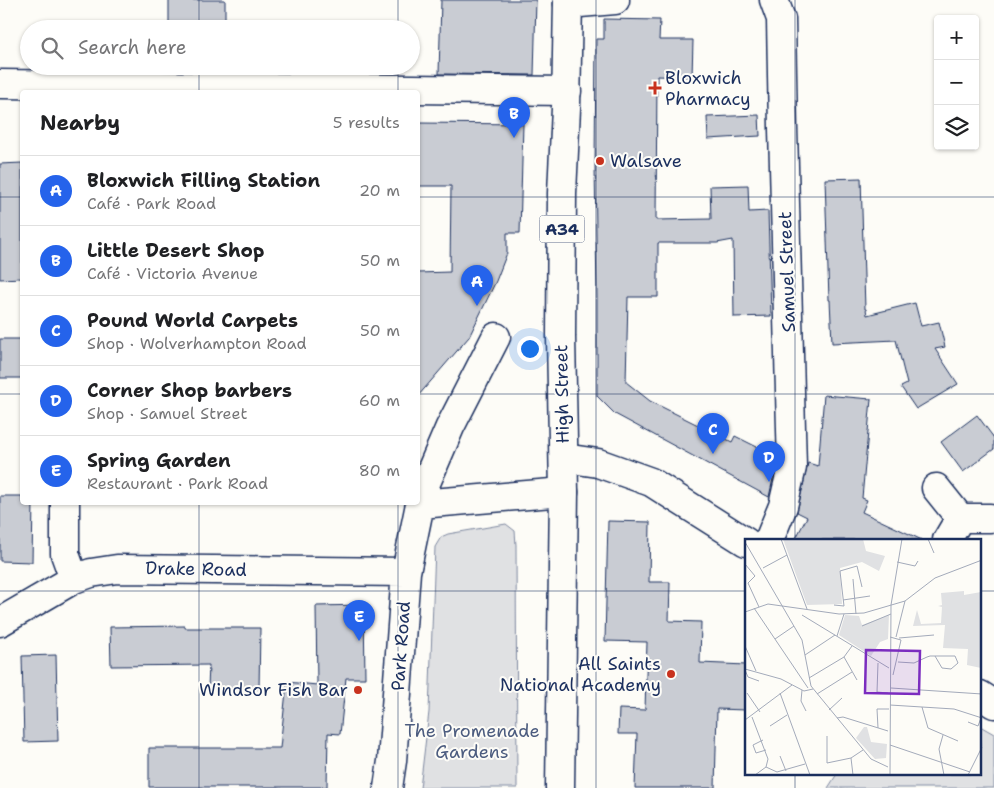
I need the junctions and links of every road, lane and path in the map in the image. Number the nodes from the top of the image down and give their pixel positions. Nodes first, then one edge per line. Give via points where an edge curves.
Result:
1 (615, 0) edge
2 (774, 0) edge
3 (568, 2) edge
4 (0, 84) edge
5 (383, 90) edge
6 (420, 90) edge
7 (566, 91) junction
8 (496, 337) dead end
9 (564, 458) junction
10 (936, 488) dead end
11 (564, 492) junction
12 (420, 504) joint
13 (65, 505) edge
14 (420, 505) edge
15 (990, 518) dead end
16 (954, 529) edge
17 (769, 539) edge
18 (745, 541) edge
19 (406, 572) junction
20 (74, 579) junction
21 (0, 622) edge
22 (388, 788) edge
23 (560, 788) edge

1 - 3 main road
2 - 17 main road, Samuel Street via 781,19 792,467 783,506
3 - 7 main road, High Street / A34
4 - 5 main road
6 - 7 main road
7 - 9 main road, High Street / A34 via 562,193
8 - 12 main road, Park Road via 485,384 435,459
9 - 11 main road, High Street / A34
9 - 18 main road via 598,463 651,482
10 - 16 main road
11 - 12 main road
11 - 23 main road, High Street / A34
13 - 20 main road via 65,554
14 - 19 main road, Park Road
15 - 16 main road
19 - 20 main road, Drake Road via 126,569 91,573
19 - 22 main road, Park Road
20 - 21 main road, Drake Road

